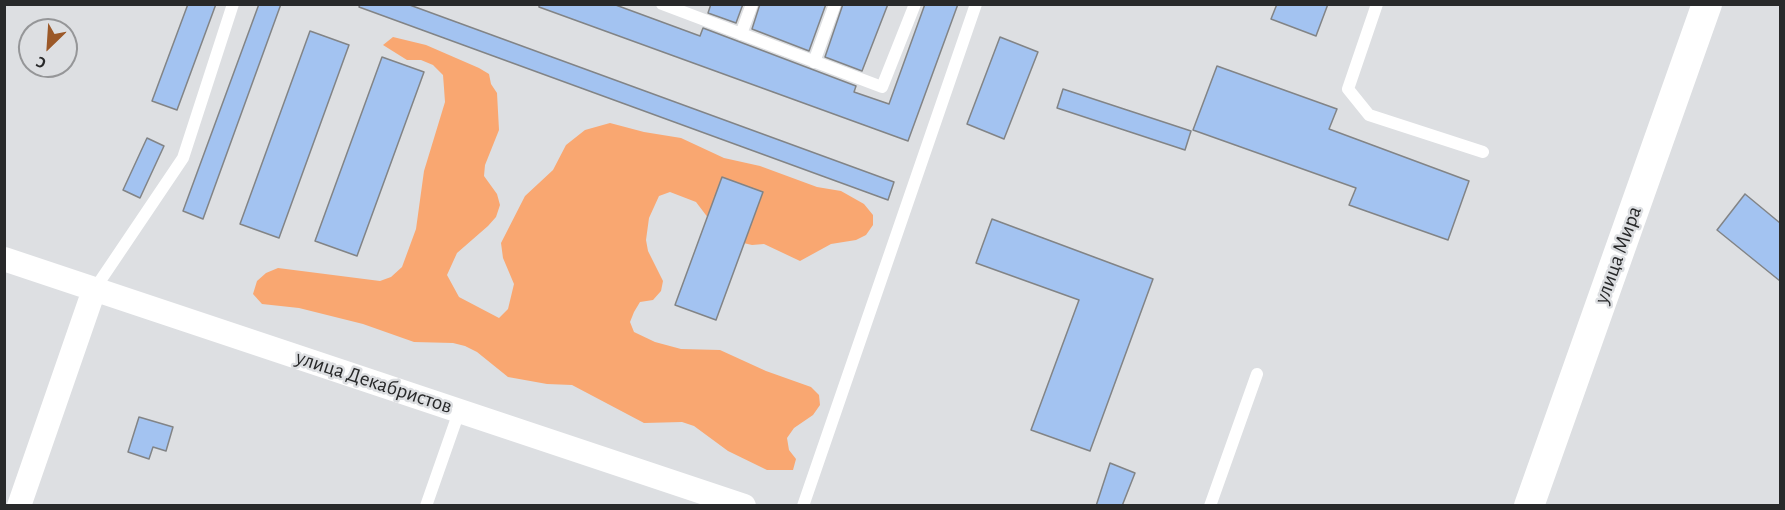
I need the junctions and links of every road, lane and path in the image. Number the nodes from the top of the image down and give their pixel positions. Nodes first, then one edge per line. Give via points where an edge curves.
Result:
1 (233, 4) edge
2 (662, 4) edge
3 (752, 4) edge
4 (835, 4) edge
5 (915, 4) edge
6 (976, 4) edge
7 (1377, 4) edge
8 (1707, 4) edge
9 (695, 10) edge
10 (741, 34) junction
11 (814, 62) junction
12 (1483, 152) dead end
13 (4, 259) edge
14 (94, 290) junction
15 (1257, 374) dead end
16 (460, 409) junction
17 (19, 506) edge
18 (426, 506) edge
19 (744, 506) edge
20 (803, 506) edge
21 (1210, 506) edge
22 (1529, 506) edge

1 - 14 lane via 183,158
2 - 9 lane
3 - 10 lane
4 - 11 lane
5 - 11 lane via 882,87
6 - 20 lane
7 - 12 lane via 1348,89 1369,115
8 - 22 street, улица Мира
9 - 10 lane
10 - 11 lane
13 - 14 street, улица Декабристов
14 - 16 street, улица Декабристов
14 - 17 street
15 - 21 lane
16 - 18 lane
16 - 19 street, улица Декабристов

